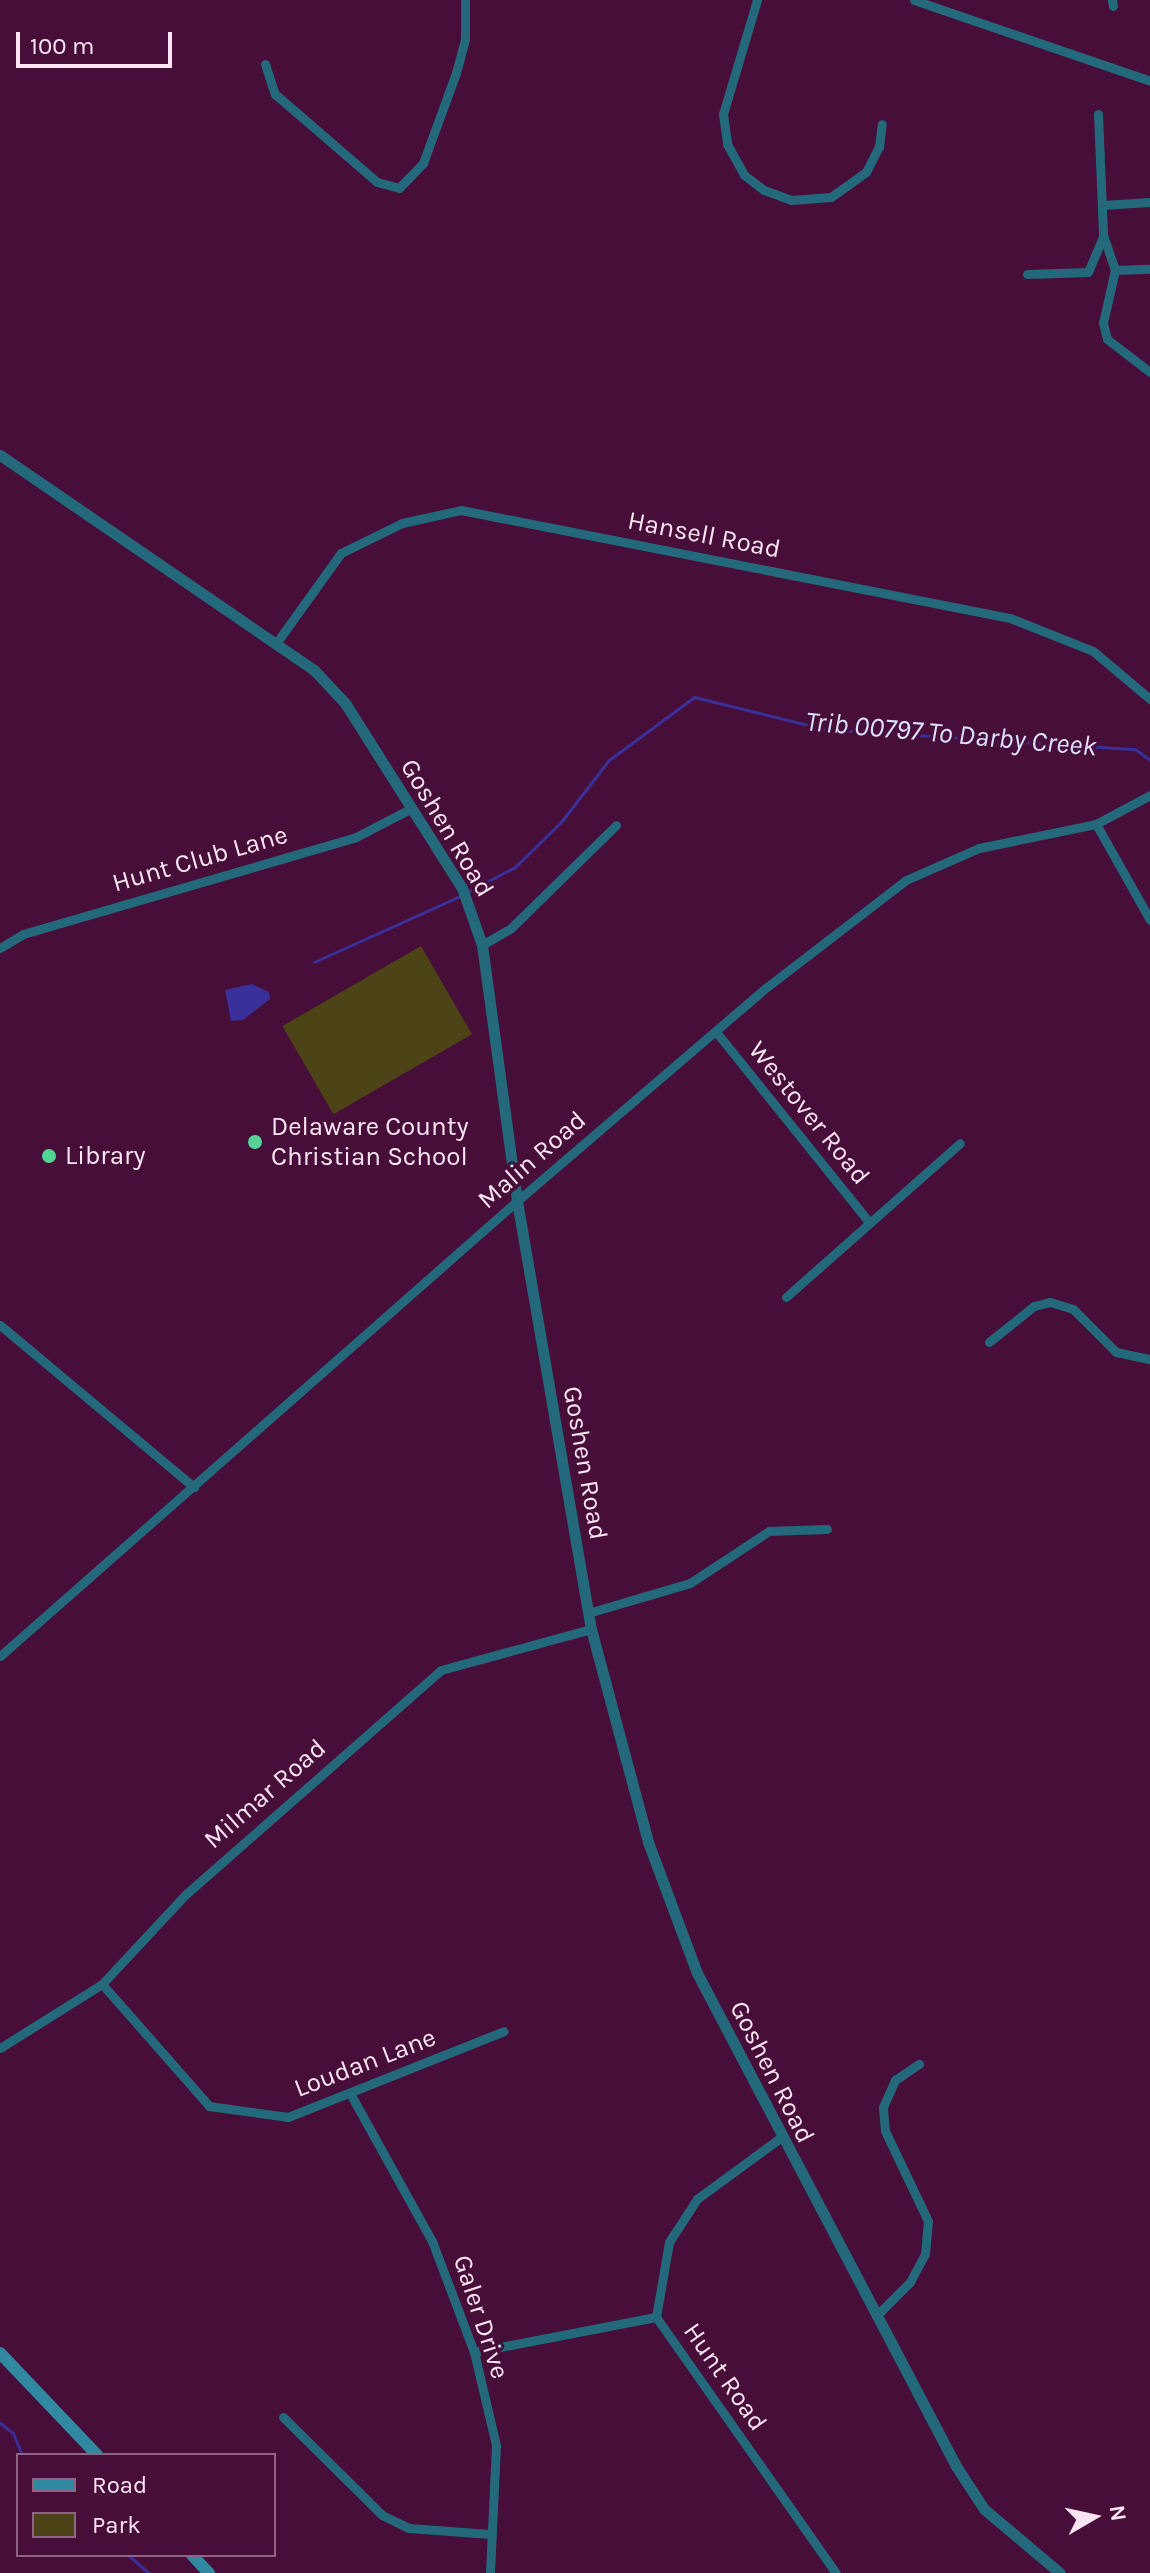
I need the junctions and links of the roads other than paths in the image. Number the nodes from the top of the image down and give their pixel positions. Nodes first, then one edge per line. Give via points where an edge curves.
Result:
1 (465, 0) edge
2 (757, 0) edge
3 (914, 0) edge
4 (942, 4) edge
5 (265, 64) dead end
6 (1150, 81) edge
7 (1098, 114) dead end
8 (882, 124) dead end
9 (1150, 202) edge
10 (1102, 205) junction
11 (1103, 235) junction
12 (1150, 269) edge
13 (1115, 270) junction
14 (1027, 274) dead end
15 (1150, 372) edge
16 (0, 455) edge
17 (277, 642) junction
18 (1150, 699) edge
19 (1150, 795) edge
20 (412, 808) junction
21 (1096, 824) junction
22 (616, 825) dead end
23 (1150, 920) edge
24 (482, 945) junction
25 (0, 948) edge
26 (717, 1033) junction
27 (960, 1143) dead end
28 (517, 1201) junction
29 (868, 1221) junction
30 (786, 1297) dead end
31 (0, 1325) edge
32 (989, 1342) dead end
33 (1150, 1359) edge
34 (194, 1487) junction
35 (827, 1529) dead end
36 (588, 1613) junction
37 (591, 1629) junction
38 (0, 1656) edge
39 (102, 1984) junction
40 (504, 2031) dead end
41 (0, 2048) edge
42 (919, 2064) dead end
43 (351, 2095) junction
44 (780, 2138) junction
45 (876, 2316) junction
46 (656, 2317) junction
47 (474, 2352) junction
48 (0, 2353) edge
49 (283, 2417) dead end
50 (95, 2453) edge
51 (490, 2534) junction
52 (194, 2557) edge
53 (209, 2573) edge
54 (490, 2573) edge
55 (836, 2573) edge
56 (1060, 2573) edge

1 - 5 street via 465,39 456,73 423,163 399,188 377,182 275,94
2 - 8 street via 723,114 727,144 744,175 777,196 806,201 831,197 866,172 879,147
3 - 4 street
4 - 6 street
7 - 10 street
9 - 10 street
10 - 11 street
11 - 13 street
11 - 14 street via 1088,272
12 - 13 street
13 - 15 street via 1105,305 1107,339
16 - 17 street, Goshen Road via 148,560
17 - 18 street, Hansell Road via 341,553 402,523 461,510 1010,618 1093,651
17 - 20 street, Goshen Road via 345,703
19 - 21 street, Malin Road
20 - 24 street, Goshen Road via 464,892
20 - 25 street, Hunt Club Lane via 356,837 23,934
21 - 23 street
21 - 26 street, Malin Road via 979,848 906,880 767,987
22 - 24 street via 511,928
24 - 28 street, Goshen Road
26 - 28 street, Malin Road
26 - 29 street, Westover Road
27 - 29 street
28 - 34 street, Malin Road
28 - 36 street, Goshen Road
29 - 30 street
31 - 34 street
32 - 33 street via 1034,1306 1060,1303 1085,1318 1116,1352
34 - 38 street, Malin Road
35 - 36 street via 769,1531 690,1583
36 - 37 street, Goshen Road
37 - 39 street, Milmar Road via 441,1670 185,1895
37 - 44 street, Goshen Road via 644,1828 687,1950
39 - 41 street, Milmar Road
39 - 43 street, Loudan Lane via 209,2106 288,2117
40 - 43 street, Loudan Lane
42 - 45 street via 895,2080 883,2107 885,2131 928,2221 925,2254 910,2282
43 - 47 street, Galer Drive via 432,2241
44 - 45 street, Goshen Road
44 - 46 street, Hunt Road via 697,2199 669,2242
45 - 56 street, Goshen Road via 971,2491 984,2509
46 - 47 street
46 - 55 street, Hunt Road
47 - 51 street, Galer Drive via 496,2445
48 - 50 main road
49 - 51 street via 382,2515 409,2528
51 - 54 street, Galer Drive
52 - 53 main road

